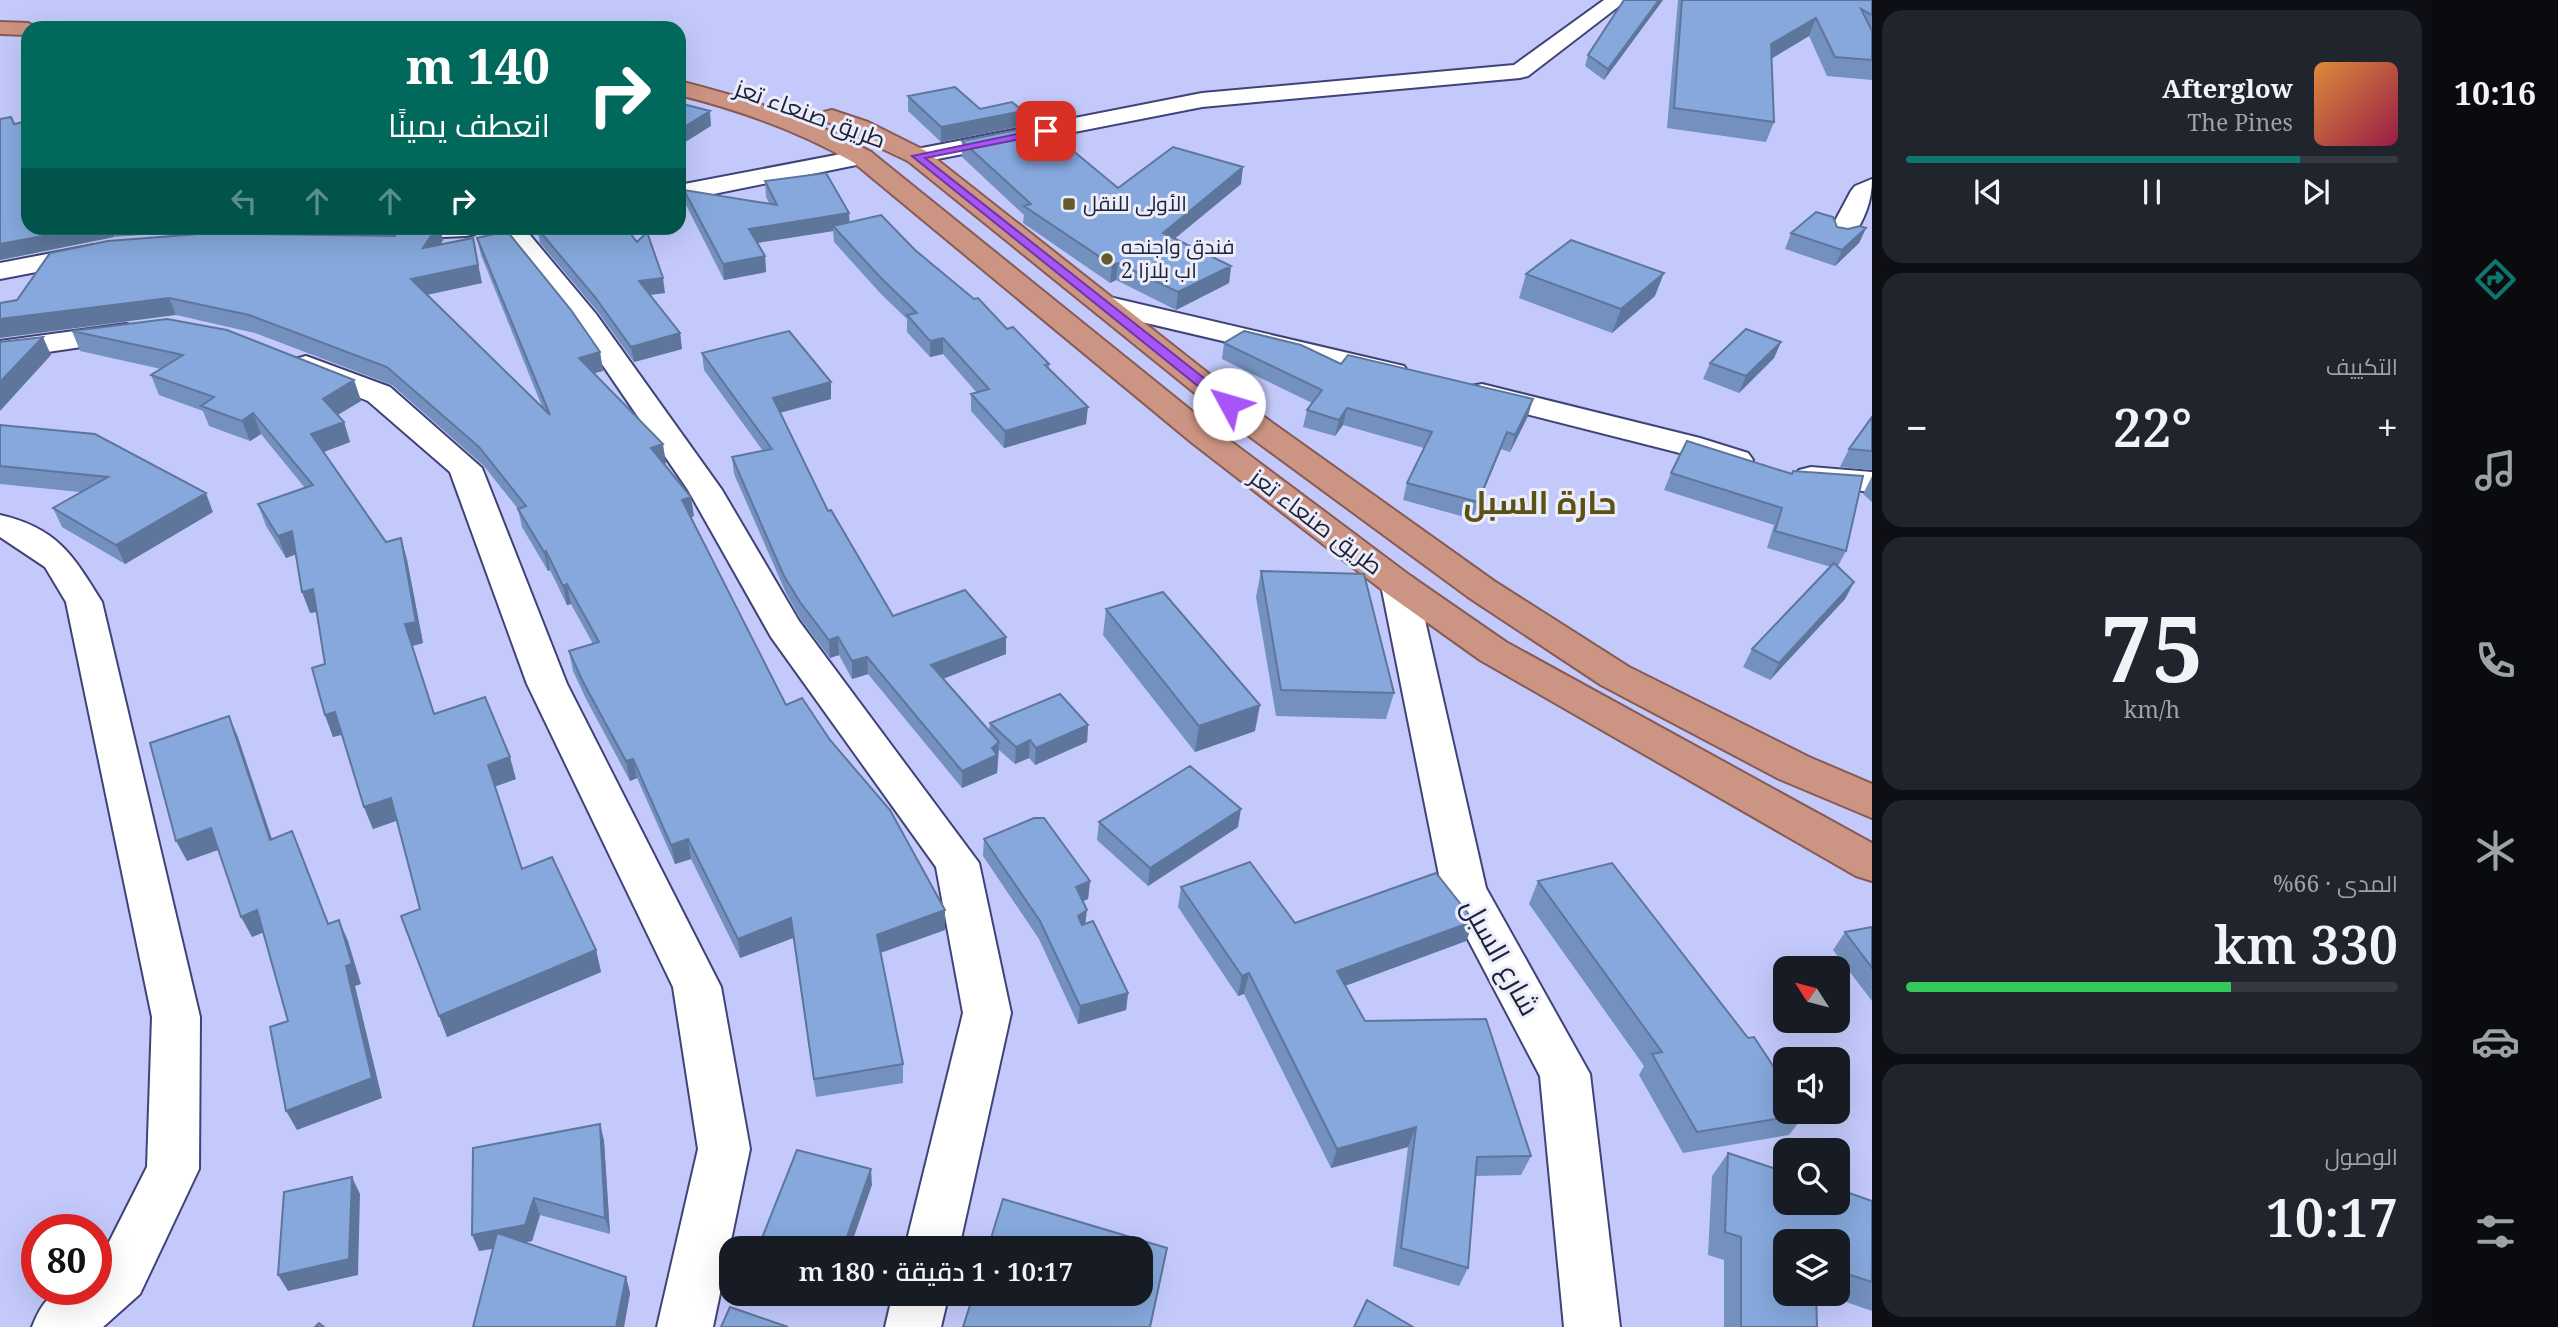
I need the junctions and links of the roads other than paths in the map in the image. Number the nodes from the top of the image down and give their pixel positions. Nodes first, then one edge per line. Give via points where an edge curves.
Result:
1 (1617, 0) edge
2 (0, 29) edge
3 (21, 29) edge
4 (0, 40) edge
5 (21, 40) edge
6 (686, 73) edge
7 (686, 90) edge
8 (917, 156) junction
9 (862, 157) junction
10 (1872, 187) edge
11 (686, 192) edge
12 (1841, 234) edge
13 (324, 235) edge
14 (516, 235) edge
15 (223, 240) edge
16 (116, 248) edge
17 (0, 271) edge
18 (1105, 305) junction
19 (162, 329) edge
20 (0, 349) edge
21 (268, 350) edge
22 (1872, 482) edge
23 (0, 526) edge
24 (1399, 585) junction
25 (1872, 802) edge
26 (1872, 864) edge
27 (935, 1236) edge
28 (918, 1306) edge
29 (60, 1327) edge
30 (685, 1327) edge
31 (913, 1327) edge
32 (1592, 1327) edge

1 - 8 street via 1520,71 1202,100
2 - 3 highway
4 - 5 highway
6 - 8 highway, طريق صنعاء تعز via 860,127
7 - 9 highway, طريق صنعاء تعز via 829,138
8 - 18 highway, طريق صنعاء تعز
9 - 11 street
9 - 24 highway, طريق صنعاء تعز via 1202,435
10 - 12 street via 1864,191
13 - 15 street
14 - 27 street via 586,320 698,479 785,628 957,863 987,1013
16 - 17 street
18 - 22 street via 1440,383 1688,445 1775,472
18 - 25 highway, طريق صنعاء تعز via 1249,421 1481,589 1604,669 1794,768
19 - 20 street
21 - 30 street via 379,394 465,468 547,684 697,987 724,1149
23 - 29 street via 17,530 58,560 83,602 176,1017 173,1169 121,1275
24 - 26 highway, طريق صنعاء تعز via 1493,651
24 - 32 street, شارع السبل via 1464,890 1565,1074
28 - 31 street

